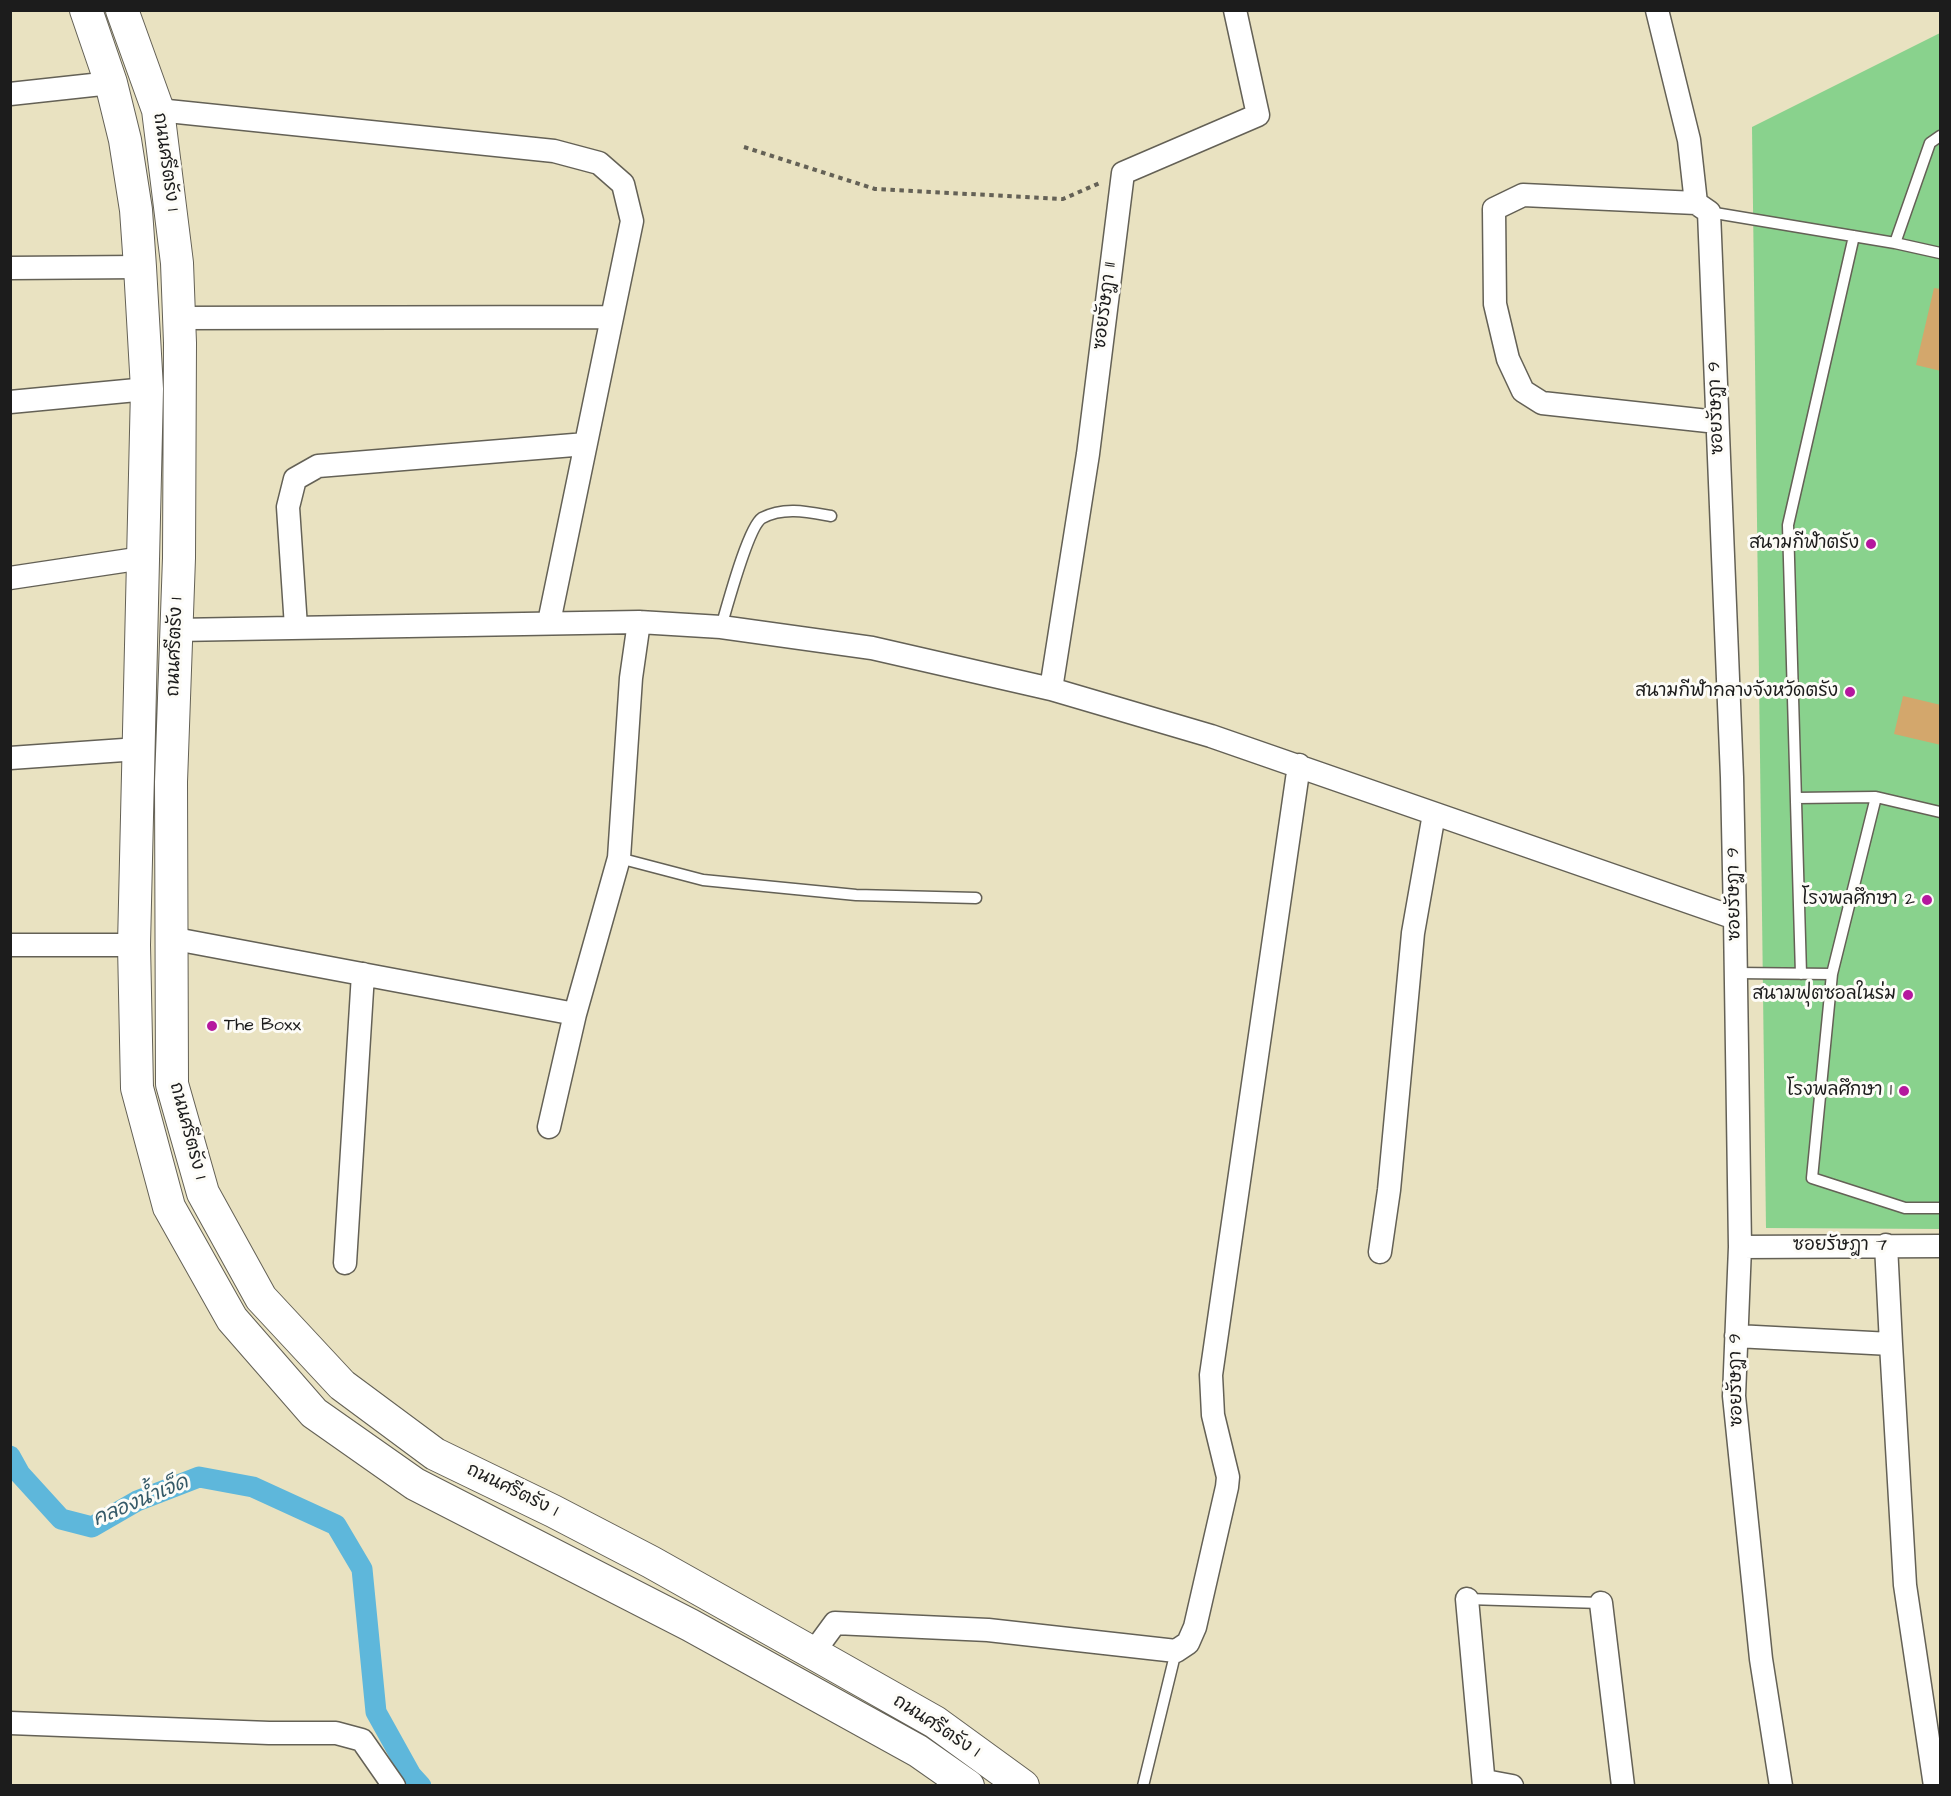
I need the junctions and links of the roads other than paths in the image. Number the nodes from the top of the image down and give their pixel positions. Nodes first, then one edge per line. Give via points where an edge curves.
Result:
1 (86, 10) edge
2 (122, 10) edge
3 (1235, 10) edge
4 (1657, 10) edge
5 (111, 83) junction
6 (10, 94) edge
7 (158, 110) junction
8 (1941, 136) edge
9 (1702, 208) junction
10 (1854, 236) junction
11 (1895, 243) junction
12 (1941, 253) edge
13 (140, 267) junction
14 (10, 268) edge
15 (612, 317) junction
16 (179, 318) junction
17 (147, 389) junction
18 (10, 402) edge
19 (1717, 422) junction
20 (586, 444) junction
21 (831, 516) dead end
22 (143, 558) junction
23 (10, 578) edge
24 (549, 622) junction
25 (639, 622) junction
26 (296, 627) junction
27 (721, 627) junction
28 (176, 630) junction
29 (1052, 689) junction
30 (138, 749) junction
31 (10, 758) edge
32 (1299, 765) junction
33 (1876, 797) junction
34 (1796, 798) junction
35 (1941, 812) edge
36 (1434, 814) junction
37 (619, 858) junction
38 (976, 898) dead end
39 (1736, 918) junction
40 (170, 938) junction
41 (10, 945) edge
42 (134, 945) junction
43 (1736, 973) junction
44 (363, 974) junction
45 (1801, 974) junction
46 (1832, 974) junction
47 (575, 1014) junction
48 (549, 1127) dead end
49 (1941, 1208) edge
50 (1886, 1245) junction
51 (1941, 1246) edge
52 (1740, 1247) junction
53 (1380, 1252) dead end
54 (345, 1263) dead end
55 (1736, 1336) junction
56 (1891, 1344) junction
57 (1467, 1599) joint
58 (1601, 1603) joint
59 (1176, 1651) junction
60 (813, 1653) junction
61 (10, 1723) edge
62 (1485, 1783) edge
63 (394, 1785) edge
64 (968, 1785) edge
65 (1023, 1785) edge
66 (1143, 1785) edge
67 (1512, 1785) edge
68 (1623, 1785) edge
69 (1781, 1785) edge
70 (1935, 1785) edge

1 - 5 street, ถนนศรีตรัง 1
2 - 7 street, ถนนศรีตรัง 1
3 - 29 street, ซอยรัษฎา 11 via 1258,115 1123,173 1088,454
4 - 9 street, ซอยรัษฎา 9
5 - 6 street
5 - 13 street, ถนนศรีตรัง 1 via 125,140
7 - 15 street via 554,151 599,163 623,184 632,221
7 - 16 street, ถนนศรีตรัง 1 via 174,224
8 - 11 lane via 1930,143
9 - 10 lane
9 - 19 street, ซอยรัษฎา 9
9 - 19 street via 1522,195 1494,209 1496,304 1508,359 1518,381 1523,391 1542,403
10 - 11 lane
10 - 34 lane via 1788,525
11 - 12 lane
13 - 14 street
13 - 17 street, ถนนศรีตรัง 1
15 - 16 street
15 - 20 street
16 - 28 street, ถนนศรีตรัง 1
17 - 18 street
17 - 22 street, ถนนศรีตรัง 1
19 - 39 street, ซอยรัษฎา 9
20 - 24 street
20 - 26 street via 318,466 296,479 288,507
21 - 27 lane via 798,511 778,512 760,519 750,536
22 - 23 street
22 - 30 street, ถนนศรีตรัง 1
24 - 25 street
24 - 26 street
25 - 27 street
25 - 37 street via 631,678
26 - 28 street
27 - 29 street via 872,648
28 - 40 street, ถนนศรีตรัง 1
29 - 32 street
30 - 31 street
30 - 42 street, ถนนศรีตรัง 1
32 - 36 street
32 - 59 street via 1211,1375 1213,1415 1227,1487 1195,1627 1188,1643
33 - 34 lane
33 - 35 lane
33 - 46 lane
34 - 45 lane
36 - 39 street
36 - 53 street via 1413,933
37 - 38 lane via 703,880 856,895
37 - 47 street
39 - 43 street, ซอยรัษฎา 9
40 - 44 street
40 - 60 street, ถนนศรีตรัง 1 via 172,1084 203,1192 261,1298 342,1385 435,1454 651,1562
41 - 42 street
42 - 64 street, ถนนศรีตรัง 1 via 137,1088 169,1207 232,1319 315,1413 415,1484 690,1626 918,1751
43 - 45 lane
43 - 52 street, ซอยรัษฎา 9
44 - 47 street
44 - 54 street
45 - 46 lane
46 - 49 lane via 1812,1178 1905,1208
47 - 48 street
50 - 51 street, ซอยรัษฎา 7
50 - 52 street, ซอยรัษฎา 7
50 - 56 street
52 - 55 street, ซอยรัษฎา 9
55 - 56 street
55 - 69 street, ซอยรัษฎา 9 via 1734,1396 1761,1659
56 - 70 street via 1905,1585
57 - 58 lane
57 - 62 street
58 - 68 street
59 - 60 street via 988,1630 836,1623
59 - 66 lane
60 - 65 street, ถนนศรีตรัง 1 via 936,1722
61 - 63 street via 336,1732 362,1740
62 - 67 street

